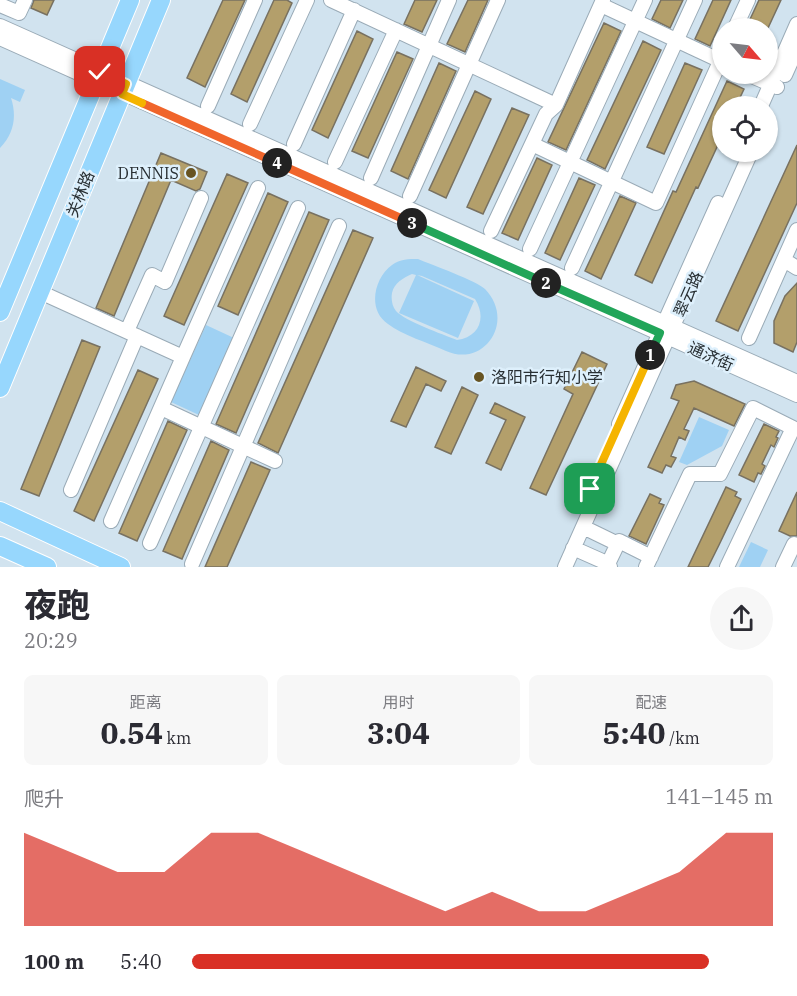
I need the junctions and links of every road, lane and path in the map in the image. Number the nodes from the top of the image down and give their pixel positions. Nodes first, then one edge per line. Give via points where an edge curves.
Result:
1 (25, 0) edge
2 (130, 0) edge
3 (160, 0) edge
4 (255, 0) edge
5 (307, 0) edge
6 (331, 0) edge
7 (449, 0) edge
8 (498, 0) edge
9 (645, 0) edge
10 (695, 0) edge
11 (748, 0) edge
12 (602, 3) edge
13 (0, 5) edge
14 (354, 10) junction
15 (740, 18) edge
16 (635, 21) junction
17 (797, 24) edge
18 (0, 26) edge
19 (396, 30) junction
20 (0, 38) edge
21 (676, 41) junction
22 (429, 46) junction
23 (797, 48) edge
24 (712, 56) edge
25 (469, 64) junction
26 (98, 77) junction
27 (712, 82) edge
28 (770, 84) edge
29 (775, 86) junction
30 (124, 89) junction
31 (768, 96) edge
32 (772, 96) edge
33 (556, 105) junction
34 (208, 106) dead end
35 (250, 124) dead end
36 (294, 144) dead end
37 (532, 144) junction
38 (335, 162) dead end
39 (737, 162) edge
40 (746, 162) edge
41 (570, 163) junction
42 (371, 178) dead end
43 (612, 182) junction
44 (258, 188) dead end
45 (410, 196) dead end
46 (201, 198) dead end
47 (298, 208) dead end
48 (339, 226) dead end
49 (797, 230) edge
50 (491, 231) dead end
51 (531, 249) dead end
52 (784, 260) junction
53 (572, 268) dead end
54 (797, 268) edge
55 (40, 292) junction
56 (0, 312) edge
57 (666, 330) junction
58 (132, 334) junction
59 (749, 338) dead end
60 (183, 357) junction
61 (797, 382) edge
62 (0, 388) edge
63 (797, 394) edge
64 (161, 408) junction
65 (201, 427) junction
66 (243, 446) junction
67 (275, 461) dead end
68 (70, 490) dead end
69 (0, 512) edge
70 (111, 521) dead end
71 (583, 527) junction
72 (150, 543) dead end
73 (618, 544) junction
74 (0, 546) edge
75 (797, 546) edge
76 (573, 548) junction
77 (648, 562) edge
78 (192, 564) dead end
79 (609, 565) edge
80 (47, 567) edge
81 (121, 567) edge
82 (555, 567) edge
83 (565, 567) edge
84 (727, 567) edge
85 (783, 567) edge

1 - 13 street via 20,13
2 - 26 main road, 关林路
3 - 30 main road, 关林路
4 - 34 street
5 - 35 street
6 - 14 street
7 - 22 street
8 - 25 street
9 - 16 street
10 - 21 street
11 - 15 street
12 - 16 street
12 - 33 street
14 - 19 street
14 - 36 street
16 - 21 street
16 - 41 street
17 - 29 street
18 - 26 street, 通济街
19 - 22 street
19 - 38 street
20 - 26 street, 通济街
21 - 24 street
21 - 43 street
22 - 25 street
22 - 42 street
23 - 29 street
25 - 33 street
25 - 45 street
26 - 30 street, 通济街
26 - 56 main road, 关林路
27 - 43 street via 656,203
28 - 29 street
29 - 31 street
29 - 32 street
30 - 55 main road, 关林路
30 - 57 street, 通济街
33 - 37 street via 546,114
37 - 41 street
37 - 50 street
39 - 57 street, 翠云路
40 - 57 street, 翠云路
41 - 43 street
41 - 51 street
43 - 53 street
44 - 60 street
46 - 58 street via 165,282 152,275
47 - 65 street
48 - 66 street
49 - 52 street
52 - 54 street
52 - 59 street
55 - 58 street
55 - 62 main road, 关林路
57 - 61 street, 通济街
57 - 63 street, 通济街
57 - 71 street, 翠云路
57 - 82 street, 翠云路
58 - 60 street
58 - 68 street
60 - 64 street
64 - 65 street
64 - 70 street
65 - 66 street
65 - 72 street
66 - 67 street
66 - 78 street
69 - 81 main road
71 - 73 street
71 - 76 street, 翠云路
73 - 77 street
73 - 79 street
74 - 80 main road
75 - 85 street via 794,544
76 - 79 street
76 - 83 street, 翠云路
77 - 84 street via 690,474 720,474 753,408 794,428

